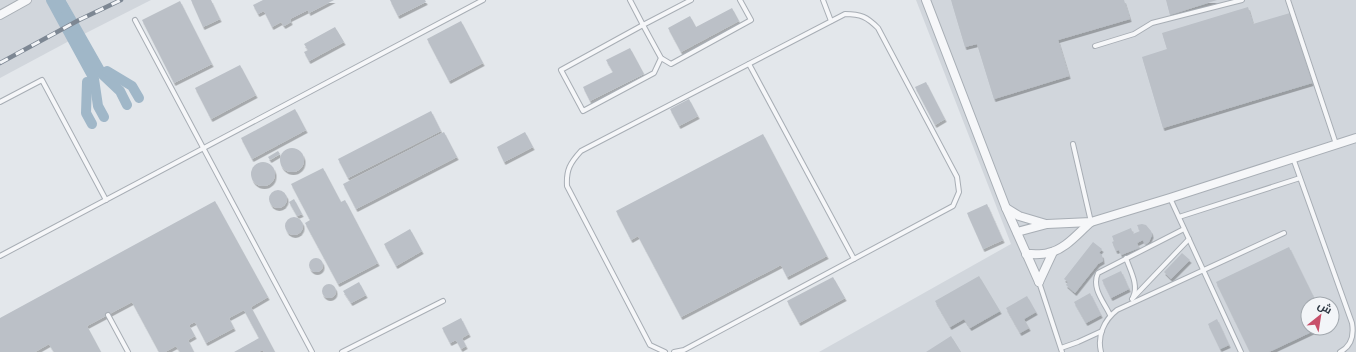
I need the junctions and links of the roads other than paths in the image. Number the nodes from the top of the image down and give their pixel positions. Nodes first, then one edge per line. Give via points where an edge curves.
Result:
1 (27, 0) edge
2 (483, 0) edge
3 (630, 0) edge
4 (692, 0) edge
5 (740, 0) edge
6 (823, 0) edge
7 (926, 0) edge
8 (1242, 0) edge
9 (1288, 0) edge
10 (0, 15) edge
11 (135, 20) dead end
12 (831, 21) junction
13 (643, 25) junction
14 (1095, 46) dead end
15 (661, 58) junction
16 (749, 64) junction
17 (0, 102) edge
18 (1356, 138) edge
19 (1073, 144) dead end
20 (1336, 144) junction
21 (203, 148) junction
22 (1292, 158) junction
23 (1300, 178) junction
24 (1170, 198) junction
25 (106, 200) junction
26 (1006, 208) junction
27 (1179, 217) junction
28 (1091, 222) junction
29 (1047, 224) junction
30 (1184, 229) junction
31 (1017, 232) junction
32 (1284, 233) dead end
33 (1189, 239) junction
34 (1053, 252) junction
35 (1026, 254) junction
36 (0, 256) edge
37 (1126, 258) junction
38 (854, 259) junction
39 (1203, 269) junction
40 (1038, 282) junction
41 (1132, 299) junction
42 (443, 301) dead end
43 (1122, 307) junction
44 (108, 315) dead end
45 (1110, 315) junction
46 (1102, 331) junction
47 (1061, 350) edge
48 (128, 352) edge
49 (312, 352) edge
50 (342, 352) edge
51 (665, 352) edge
52 (674, 352) edge
53 (1101, 352) edge
54 (1241, 352) edge
55 (1340, 352) edge

1 - 10 street
2 - 21 lane
3 - 13 lane
4 - 13 lane
5 - 15 lane via 751,20 671,64
6 - 12 lane
7 - 26 street
8 - 14 lane via 1152,23 1134,34
9 - 20 lane
11 - 21 lane
12 - 16 lane
12 - 38 lane via 845,14 858,14 870,19 878,28 957,177 959,192 953,206
13 - 15 lane
13 - 15 lane via 561,70 583,111 654,73
16 - 38 lane
16 - 51 lane via 581,151 566,174 567,186 650,345
17 - 25 lane via 42,80
18 - 20 street
19 - 28 lane
20 - 22 street
21 - 25 lane
21 - 49 lane
22 - 23 lane
22 - 24 street
23 - 27 lane
23 - 55 lane via 1352,323 1352,339 1349,346
24 - 27 lane
24 - 28 street
25 - 36 lane
26 - 29 street via 1019,216
26 - 31 street
27 - 30 lane
28 - 29 street
28 - 34 street via 1062,248
29 - 31 street
30 - 33 lane
30 - 37 lane
31 - 35 street
32 - 39 lane
33 - 39 lane
33 - 41 lane
34 - 35 street
34 - 40 street
35 - 40 street
37 - 41 lane via 1135,285
37 - 45 lane via 1103,270 1095,279
38 - 52 lane via 684,350
39 - 43 lane
39 - 54 lane
40 - 47 lane
41 - 43 lane
42 - 50 lane
43 - 45 lane
44 - 48 lane
45 - 46 lane
46 - 47 lane
46 - 53 lane

